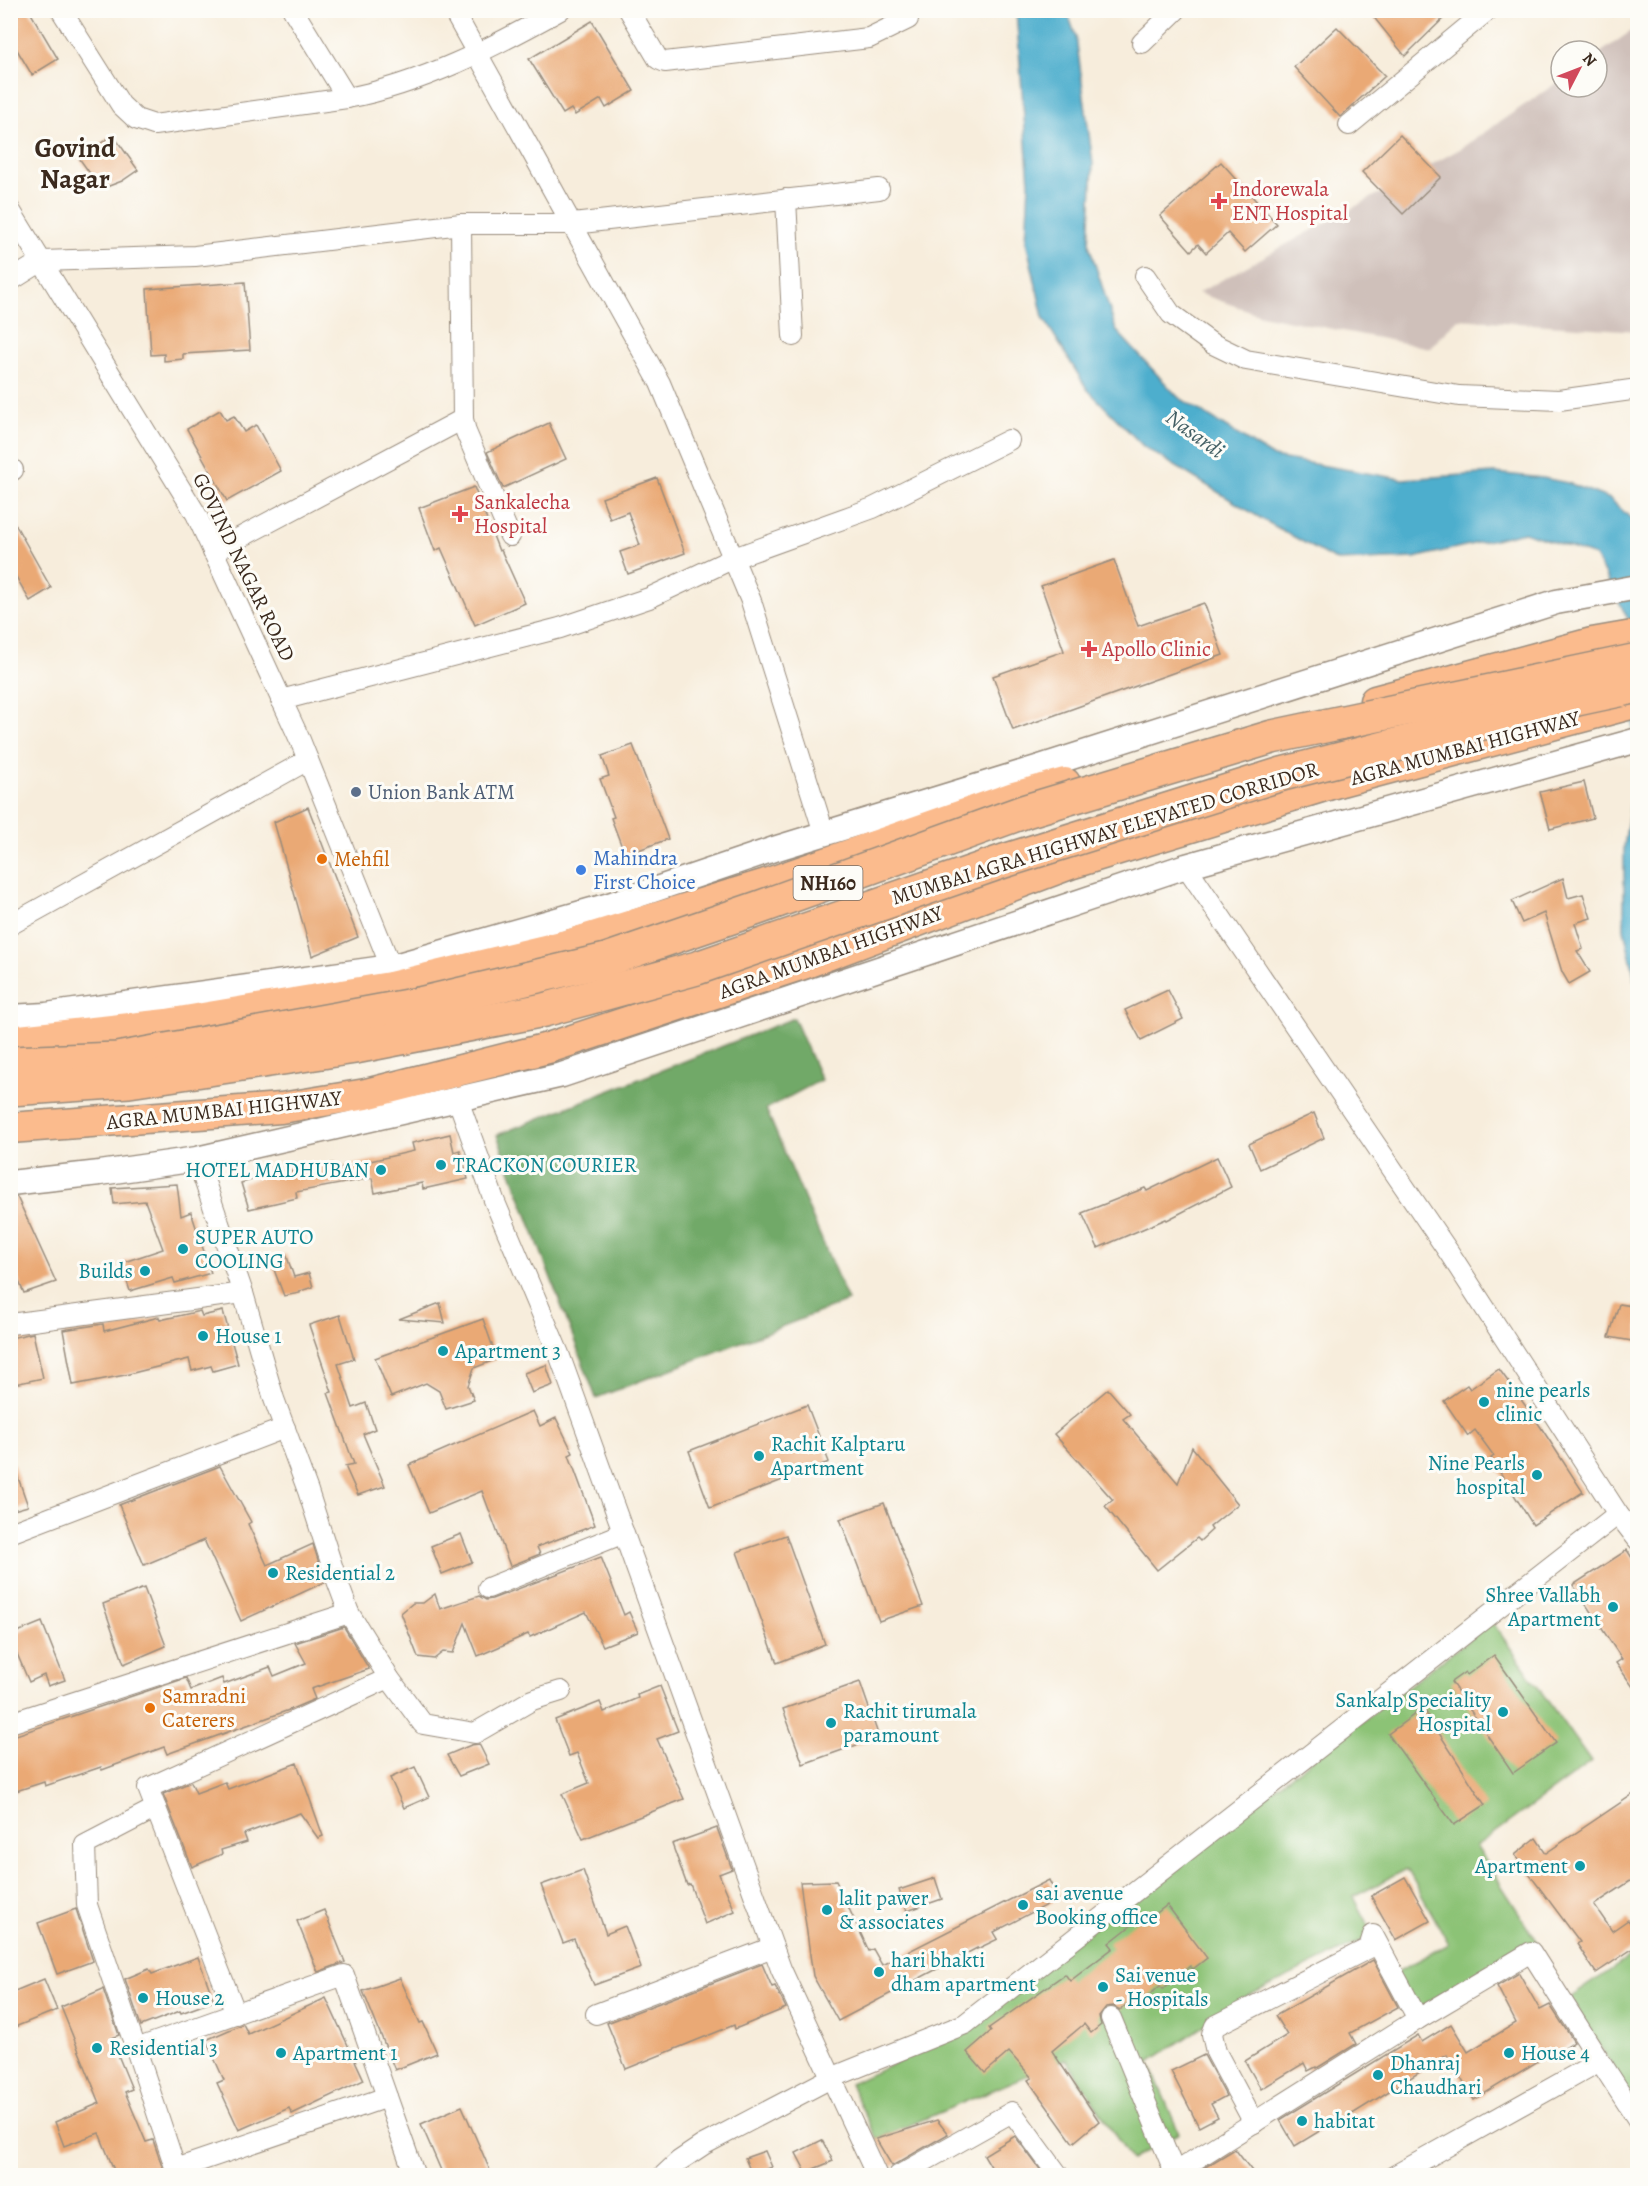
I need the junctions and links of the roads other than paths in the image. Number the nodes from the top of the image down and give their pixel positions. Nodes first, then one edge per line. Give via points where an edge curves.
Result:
1 (61, 10) edge
2 (292, 10) edge
3 (453, 10) edge
4 (560, 10) edge
5 (629, 10) edge
6 (909, 10) edge
7 (1176, 10) edge
8 (1488, 10) edge
9 (1142, 43) dead end
10 (478, 55) junction
11 (347, 99) junction
12 (1349, 125) dead end
13 (879, 189) dead end
14 (786, 199) junction
15 (10, 210) edge
16 (573, 224) junction
17 (461, 225) junction
18 (42, 261) junction
19 (1145, 276) dead end
20 (10, 281) edge
21 (793, 336) dead end
22 (1638, 389) edge
23 (463, 419) junction
24 (1010, 440) dead end
25 (510, 536) dead end
26 (213, 552) junction
27 (734, 558) junction
28 (1638, 586) edge
29 (1638, 635) edge
30 (1638, 660) edge
31 (1638, 686) edge
32 (281, 700) junction
33 (1638, 702) edge
34 (1629, 743) edge
35 (308, 760) junction
36 (824, 833) junction
37 (1186, 867) junction
38 (678, 911) junction
39 (10, 925) edge
40 (391, 968) junction
41 (706, 997) junction
42 (10, 1017) edge
43 (10, 1041) edge
44 (10, 1063) edge
45 (10, 1089) edge
46 (458, 1100) junction
47 (10, 1128) edge
48 (197, 1159) junction
49 (10, 1183) edge
50 (243, 1293) junction
51 (10, 1324) edge
52 (285, 1428) junction
53 (1618, 1514) junction
54 (10, 1533) edge
55 (624, 1533) junction
56 (1638, 1540) edge
57 (488, 1588) dead end
58 (349, 1613) junction
59 (389, 1678) junction
60 (561, 1691) dead end
61 (10, 1723) edge
62 (156, 1808) junction
63 (773, 1947) junction
64 (236, 2014) junction
65 (596, 2014) dead end
66 (1111, 2018) dead end
67 (1418, 2019) junction
68 (136, 2049) junction
69 (1600, 2061) junction
70 (831, 2078) junction
71 (387, 2097) junction
72 (1638, 2120) edge
73 (1254, 2123) junction
74 (177, 2172) edge
75 (1172, 2174) edge
76 (415, 2175) edge
77 (663, 2175) edge
78 (877, 2175) edge
79 (898, 2175) edge
80 (1059, 2175) edge
81 (1394, 2175) edge

1 - 11 street via 121,105 136,119 154,125
2 - 11 street
3 - 10 street
4 - 10 street
5 - 6 street via 658,59 666,62 869,38 908,19
7 - 9 street
8 - 12 street
10 - 11 street via 373,94
10 - 16 street
13 - 14 street
14 - 16 street
14 - 21 street
15 - 18 street, GOVIND NAGAR ROAD
16 - 17 street
16 - 27 street via 660,383
17 - 18 street via 195,256
17 - 23 street
18 - 20 street
18 - 26 street, GOVIND NAGAR ROAD via 196,514
19 - 22 street via 1171,314 1211,343 1246,360 1459,396 1560,400
23 - 25 street
23 - 26 street
24 - 27 street via 873,508
26 - 32 street, GOVIND NAGAR ROAD
27 - 32 street via 649,598 560,627
27 - 36 street
28 - 36 street via 1556,602
29 - 38 main road via 1592,643 1014,797
30 - 44 highway, MUMBAI AGRA HIGHWAY ELEVATED CORRIDOR / NH160, bridge via 1272,737 1026,811 606,960 419,1004 129,1057
31 - 45 highway, MUMBAI AGRA HIGHWAY ELEVATED CORRIDOR / NH160, bridge via 1282,774 1004,861 697,968 544,1010 355,1047 152,1077
32 - 35 street, GOVIND NAGAR ROAD
33 - 41 main road, AGRA MUMBAI HIGHWAY via 1341,781 1070,864
34 - 37 street
35 - 39 street
35 - 40 street, GOVIND NAGAR ROAD
36 - 40 street via 606,906
37 - 46 street via 562,1075
37 - 53 street via 1450,1254
38 - 41 main road
38 - 43 main road via 570,944 390,987 167,1024
40 - 42 street
41 - 47 main road, AGRA MUMBAI HIGHWAY via 548,1048 366,1094 281,1108
46 - 48 street
46 - 55 street via 494,1200 559,1354
48 - 49 street
48 - 50 street
50 - 51 street
50 - 52 street
52 - 54 street
52 - 58 street
53 - 56 street
53 - 70 street via 964,2024
55 - 57 street
55 - 63 street
58 - 59 street
58 - 61 street
59 - 60 street via 423,1724 475,1733 532,1700
59 - 62 street via 148,1788
62 - 64 street
62 - 68 street via 85,1845 87,1905
63 - 65 street
63 - 70 street
64 - 68 street
64 - 71 street via 344,1975
66 - 75 street
67 - 69 street via 1531,1952
67 - 73 street
67 - 73 street via 1373,1935 1369,1948 1215,2026 1212,2034 1216,2052
68 - 74 street
69 - 72 street
69 - 81 street
70 - 77 street via 703,2145
70 - 78 street
71 - 74 street
71 - 76 street
73 - 75 street
79 - 80 street via 1012,2112

